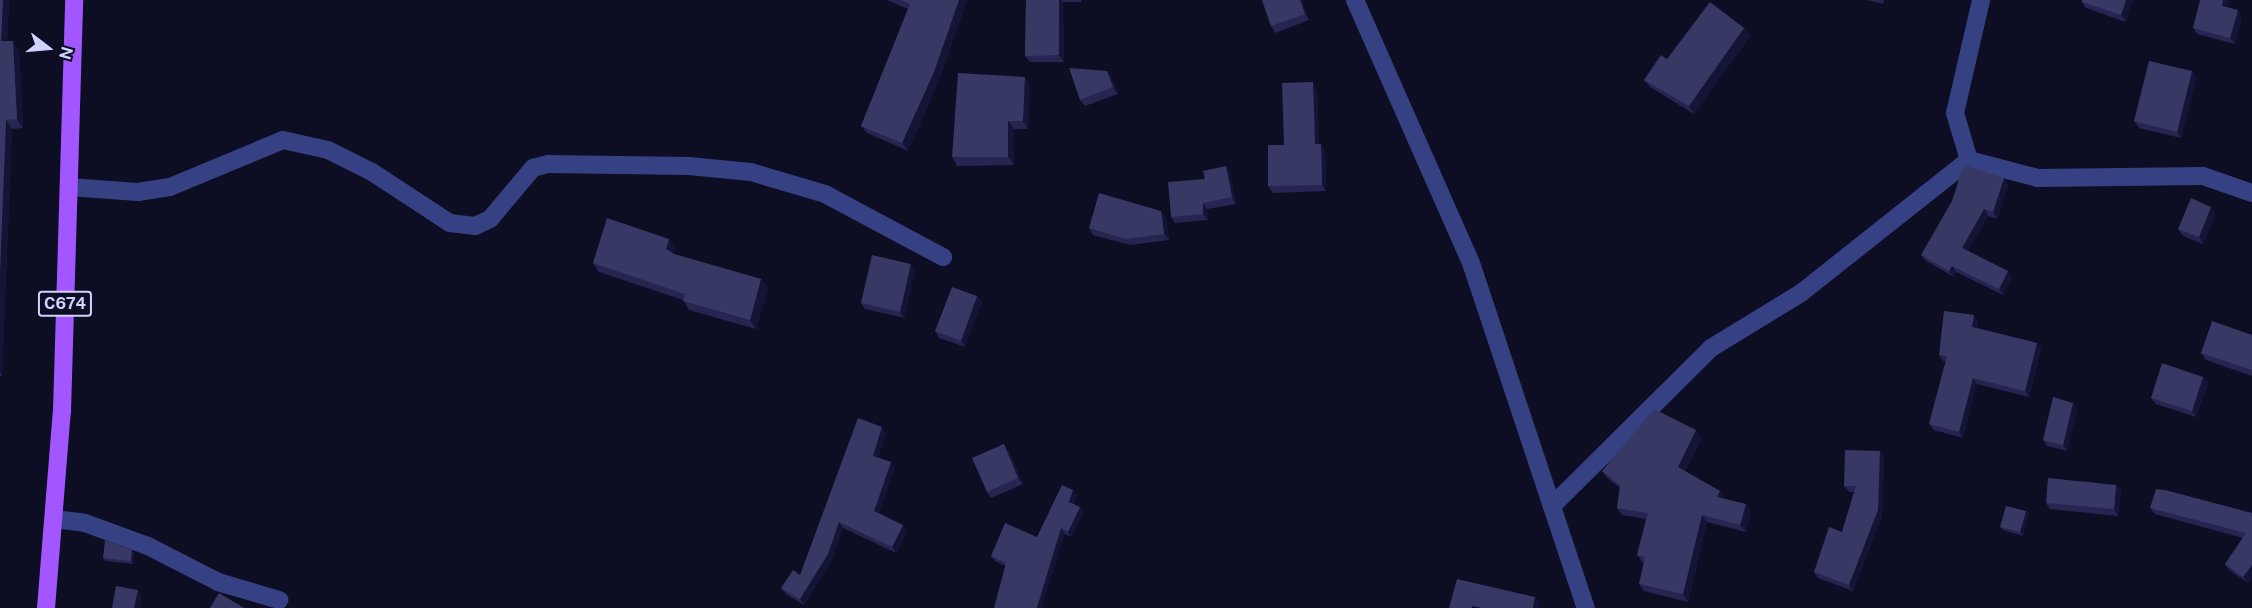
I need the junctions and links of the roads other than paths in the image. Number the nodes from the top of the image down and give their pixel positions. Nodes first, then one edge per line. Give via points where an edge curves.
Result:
1 (74, 0) edge
2 (1355, 0) edge
3 (1981, 0) edge
4 (1969, 160) junction
5 (69, 187) junction
6 (2252, 193) edge
7 (942, 257) dead end
8 (1552, 506) junction
9 (54, 519) junction
10 (279, 600) dead end
11 (46, 608) edge
12 (1586, 608) edge

1 - 5 main road, C674
2 - 8 street via 1471,263
3 - 4 street via 1955,112
4 - 6 street via 2038,178 2204,176
4 - 8 street via 1801,293 1711,348
5 - 7 street via 138,192 170,187 283,140 328,150 372,172 450,223 475,226 490,219 533,168 548,164 689,166 752,172 825,194
5 - 9 main road, C674 via 62,411
8 - 12 street
9 - 10 street via 85,523 148,546 218,582
9 - 11 main road, C674

